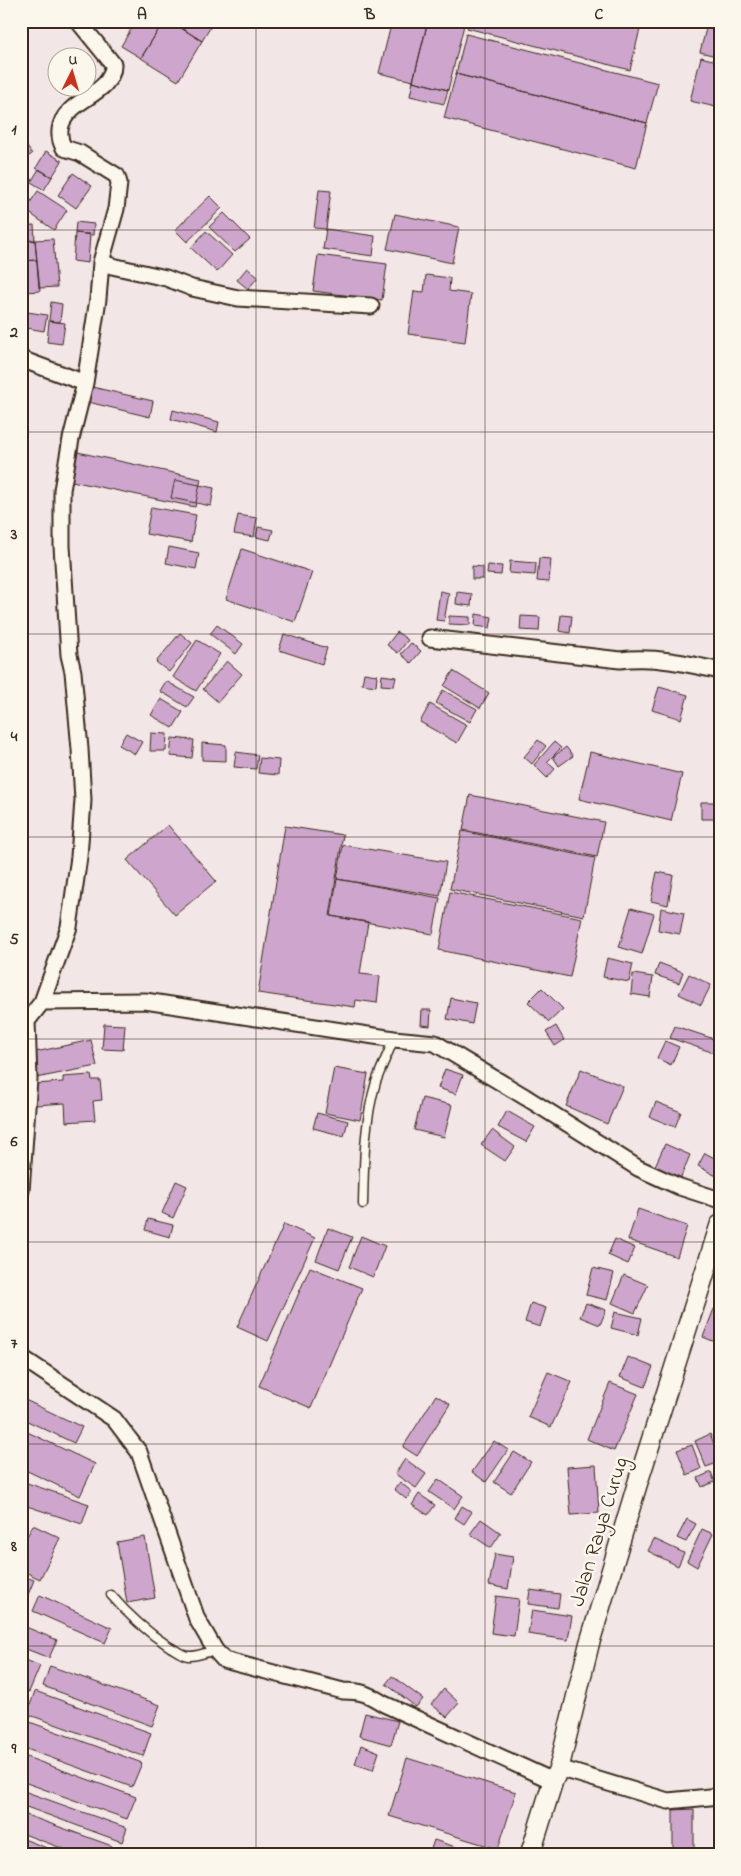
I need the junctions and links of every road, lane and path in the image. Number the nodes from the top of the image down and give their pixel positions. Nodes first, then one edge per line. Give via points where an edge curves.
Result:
1 (78, 21) edge
2 (101, 262) junction
3 (371, 306) dead end
4 (21, 360) edge
5 (85, 383) junction
6 (430, 638) dead end
7 (720, 671) edge
8 (42, 1002) junction
9 (24, 1022) edge
10 (394, 1039) junction
11 (22, 1171) edge
12 (21, 1191) edge
13 (720, 1200) edge
14 (362, 1204) dead end
15 (720, 1225) edge
16 (21, 1357) edge
17 (111, 1595) dead end
18 (215, 1650) junction
19 (556, 1775) junction
20 (720, 1796) edge
21 (530, 1855) edge

1 - 2 street via 114,67 98,91 69,112 59,130 64,148 80,153 117,176 116,209
2 - 3 street via 238,298
2 - 5 street
4 - 5 street
5 - 8 street via 62,490 69,655 82,792 79,857 69,927
6 - 7 street via 620,660 655,658
8 - 9 street
8 - 10 street via 145,1001
9 - 11 street via 29,1079
10 - 13 street via 435,1043 638,1168
10 - 14 lane via 376,1082 367,1120
11 - 12 street
15 - 19 street, Jalan Raya Curug via 637,1484 589,1645
16 - 18 street via 114,1419 139,1452 197,1619
17 - 18 lane via 154,1637 182,1654 195,1656
18 - 19 street via 224,1660 343,1691 369,1694 384,1704
19 - 20 street via 668,1801
19 - 21 street, Jalan Raya Curug

